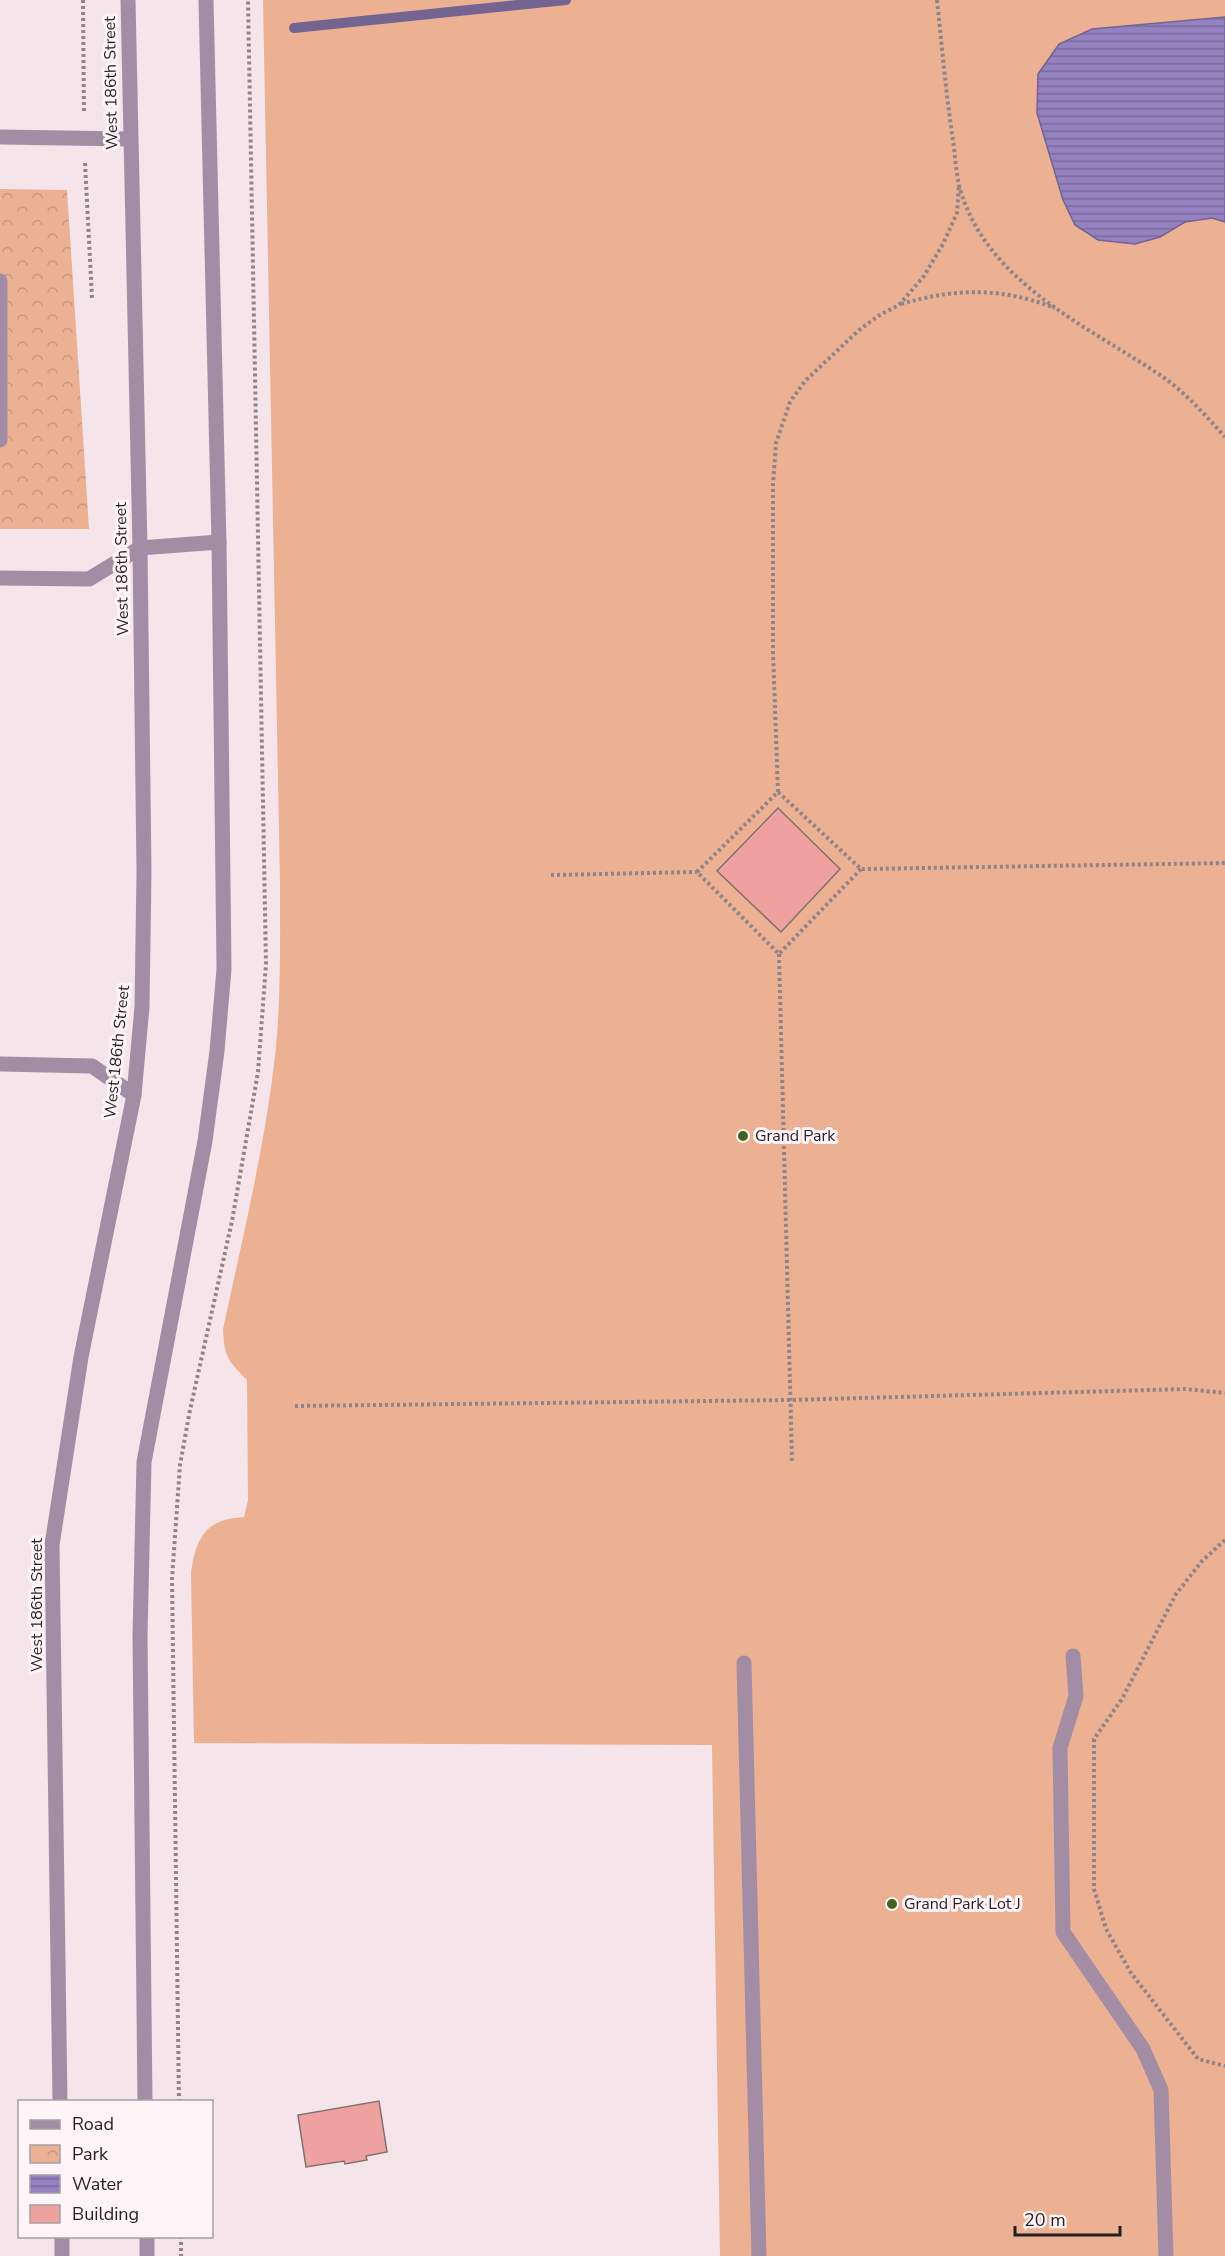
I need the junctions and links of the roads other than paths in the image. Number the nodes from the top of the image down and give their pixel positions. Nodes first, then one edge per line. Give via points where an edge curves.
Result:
1 (128, 0) edge
2 (206, 0) edge
3 (0, 137) edge
4 (130, 139) junction
5 (0, 281) edge
6 (0, 440) edge
7 (219, 542) junction
8 (140, 548) junction
9 (0, 578) edge
10 (0, 1064) edge
11 (134, 1095) junction
12 (1073, 1656) dead end
13 (744, 1663) dead end
14 (60, 2100) edge
15 (145, 2100) edge
16 (62, 2238) edge
17 (147, 2238) edge
18 (62, 2256) edge
19 (147, 2256) edge
20 (759, 2256) edge
21 (1166, 2256) edge

1 - 4 street, West 186th Street
2 - 7 street
3 - 4 street
4 - 8 street, West 186th Street
5 - 6 street
7 - 8 street
7 - 15 street via 224,969 218,1051 205,1141 144,1462 140,1636
8 - 9 street via 89,579
8 - 11 street, West 186th Street via 144,872 142,1007
10 - 11 street via 92,1066
11 - 14 street, West 186th Street via 81,1357 52,1545
12 - 21 street via 1076,1696 1060,1748 1063,1932 1143,2049 1161,2090
13 - 20 street
16 - 18 street
17 - 19 street

